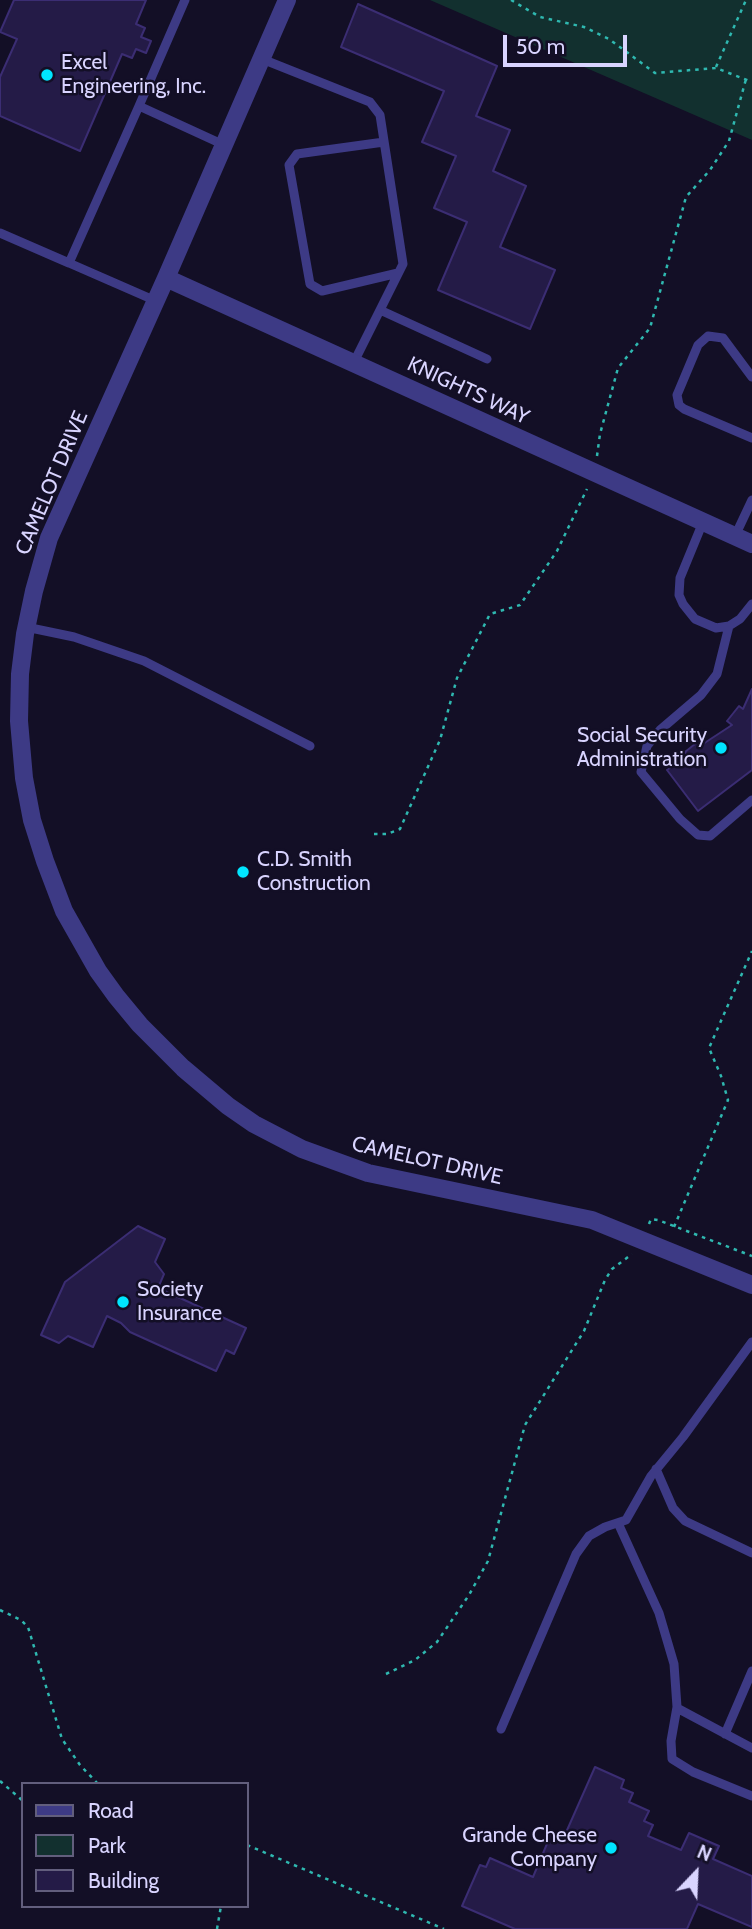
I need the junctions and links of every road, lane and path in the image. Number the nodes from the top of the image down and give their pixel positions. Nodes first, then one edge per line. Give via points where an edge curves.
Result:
1 (185, 0) edge
2 (287, 0) edge
3 (511, 0) edge
4 (746, 0) edge
5 (262, 59) junction
6 (716, 68) junction
7 (752, 82) edge
8 (139, 106) junction
9 (384, 142) junction
10 (224, 145) junction
11 (0, 233) edge
12 (69, 263) junction
13 (398, 273) junction
14 (166, 278) junction
15 (156, 301) junction
16 (380, 310) junction
17 (487, 359) dead end
18 (353, 363) junction
19 (752, 377) edge
20 (752, 438) edge
21 (752, 500) edge
22 (703, 522) junction
23 (735, 536) junction
24 (752, 544) edge
25 (751, 607) edge
26 (729, 626) junction
27 (26, 627) junction
28 (310, 746) dead end
29 (752, 800) edge
30 (752, 951) edge
31 (674, 1227) junction
32 (641, 1238) junction
33 (752, 1256) edge
34 (752, 1285) edge
35 (752, 1342) edge
36 (656, 1469) junction
37 (618, 1522) junction
38 (752, 1553) edge
39 (0, 1610) edge
40 (752, 1671) edge
41 (386, 1674) dead end
42 (677, 1708) junction
43 (501, 1729) dead end
44 (725, 1734) junction
45 (752, 1748) edge
46 (0, 1781) edge
47 (95, 1782) edge
48 (752, 1796) edge
49 (21, 1799) edge
50 (248, 1846) edge
51 (221, 1908) edge
52 (217, 1929) edge
53 (444, 1929) edge

1 - 8 lane
2 - 5 street, CAMELOT DRIVE
3 - 6 path via 540,17 584,27 609,39 655,73
4 - 6 path
5 - 9 lane via 370,102 380,115
5 - 10 street, CAMELOT DRIVE
6 - 7 path
8 - 10 lane
8 - 12 lane
9 - 13 lane via 403,264
9 - 13 lane via 297,154 289,165 310,284 322,291
10 - 14 street, CAMELOT DRIVE
11 - 12 lane
12 - 15 lane
13 - 16 lane
14 - 15 street, CAMELOT DRIVE
14 - 18 street, KNIGHTS WAY
15 - 27 street, CAMELOT DRIVE via 49,538
16 - 17 lane
16 - 18 lane
18 - 22 street, KNIGHTS WAY
19 - 20 lane via 723,338 708,336 698,345 677,395 684,409
21 - 23 lane
22 - 23 street, KNIGHTS WAY
22 - 26 lane via 684,566 679,595 695,619 716,628
23 - 24 street, KNIGHTS WAY
25 - 26 lane
26 - 29 lane via 717,674 701,695 660,730 647,747 641,772 698,835 710,836
27 - 28 lane via 74,637 144,661
27 - 32 street, CAMELOT DRIVE via 19,721 24,778 45,861 64,911 98,971 169,1055 236,1112 302,1149 389,1179 593,1220
30 - 31 path via 709,1048 727,1100
31 - 32 path via 651,1219
31 - 33 path
32 - 34 street, CAMELOT DRIVE
32 - 41 path via 631,1257 612,1269 605,1280 584,1331 525,1425 488,1561 470,1595 437,1642 415,1660
35 - 36 lane
36 - 37 lane via 626,1520
36 - 38 lane via 673,1508 685,1521
37 - 42 lane via 659,1614 674,1664
37 - 43 lane via 589,1536 576,1555
39 - 47 path via 28,1627 62,1739
40 - 44 lane
42 - 44 lane
42 - 48 lane via 672,1759
44 - 45 lane
46 - 49 path
50 - 53 path
51 - 52 path

